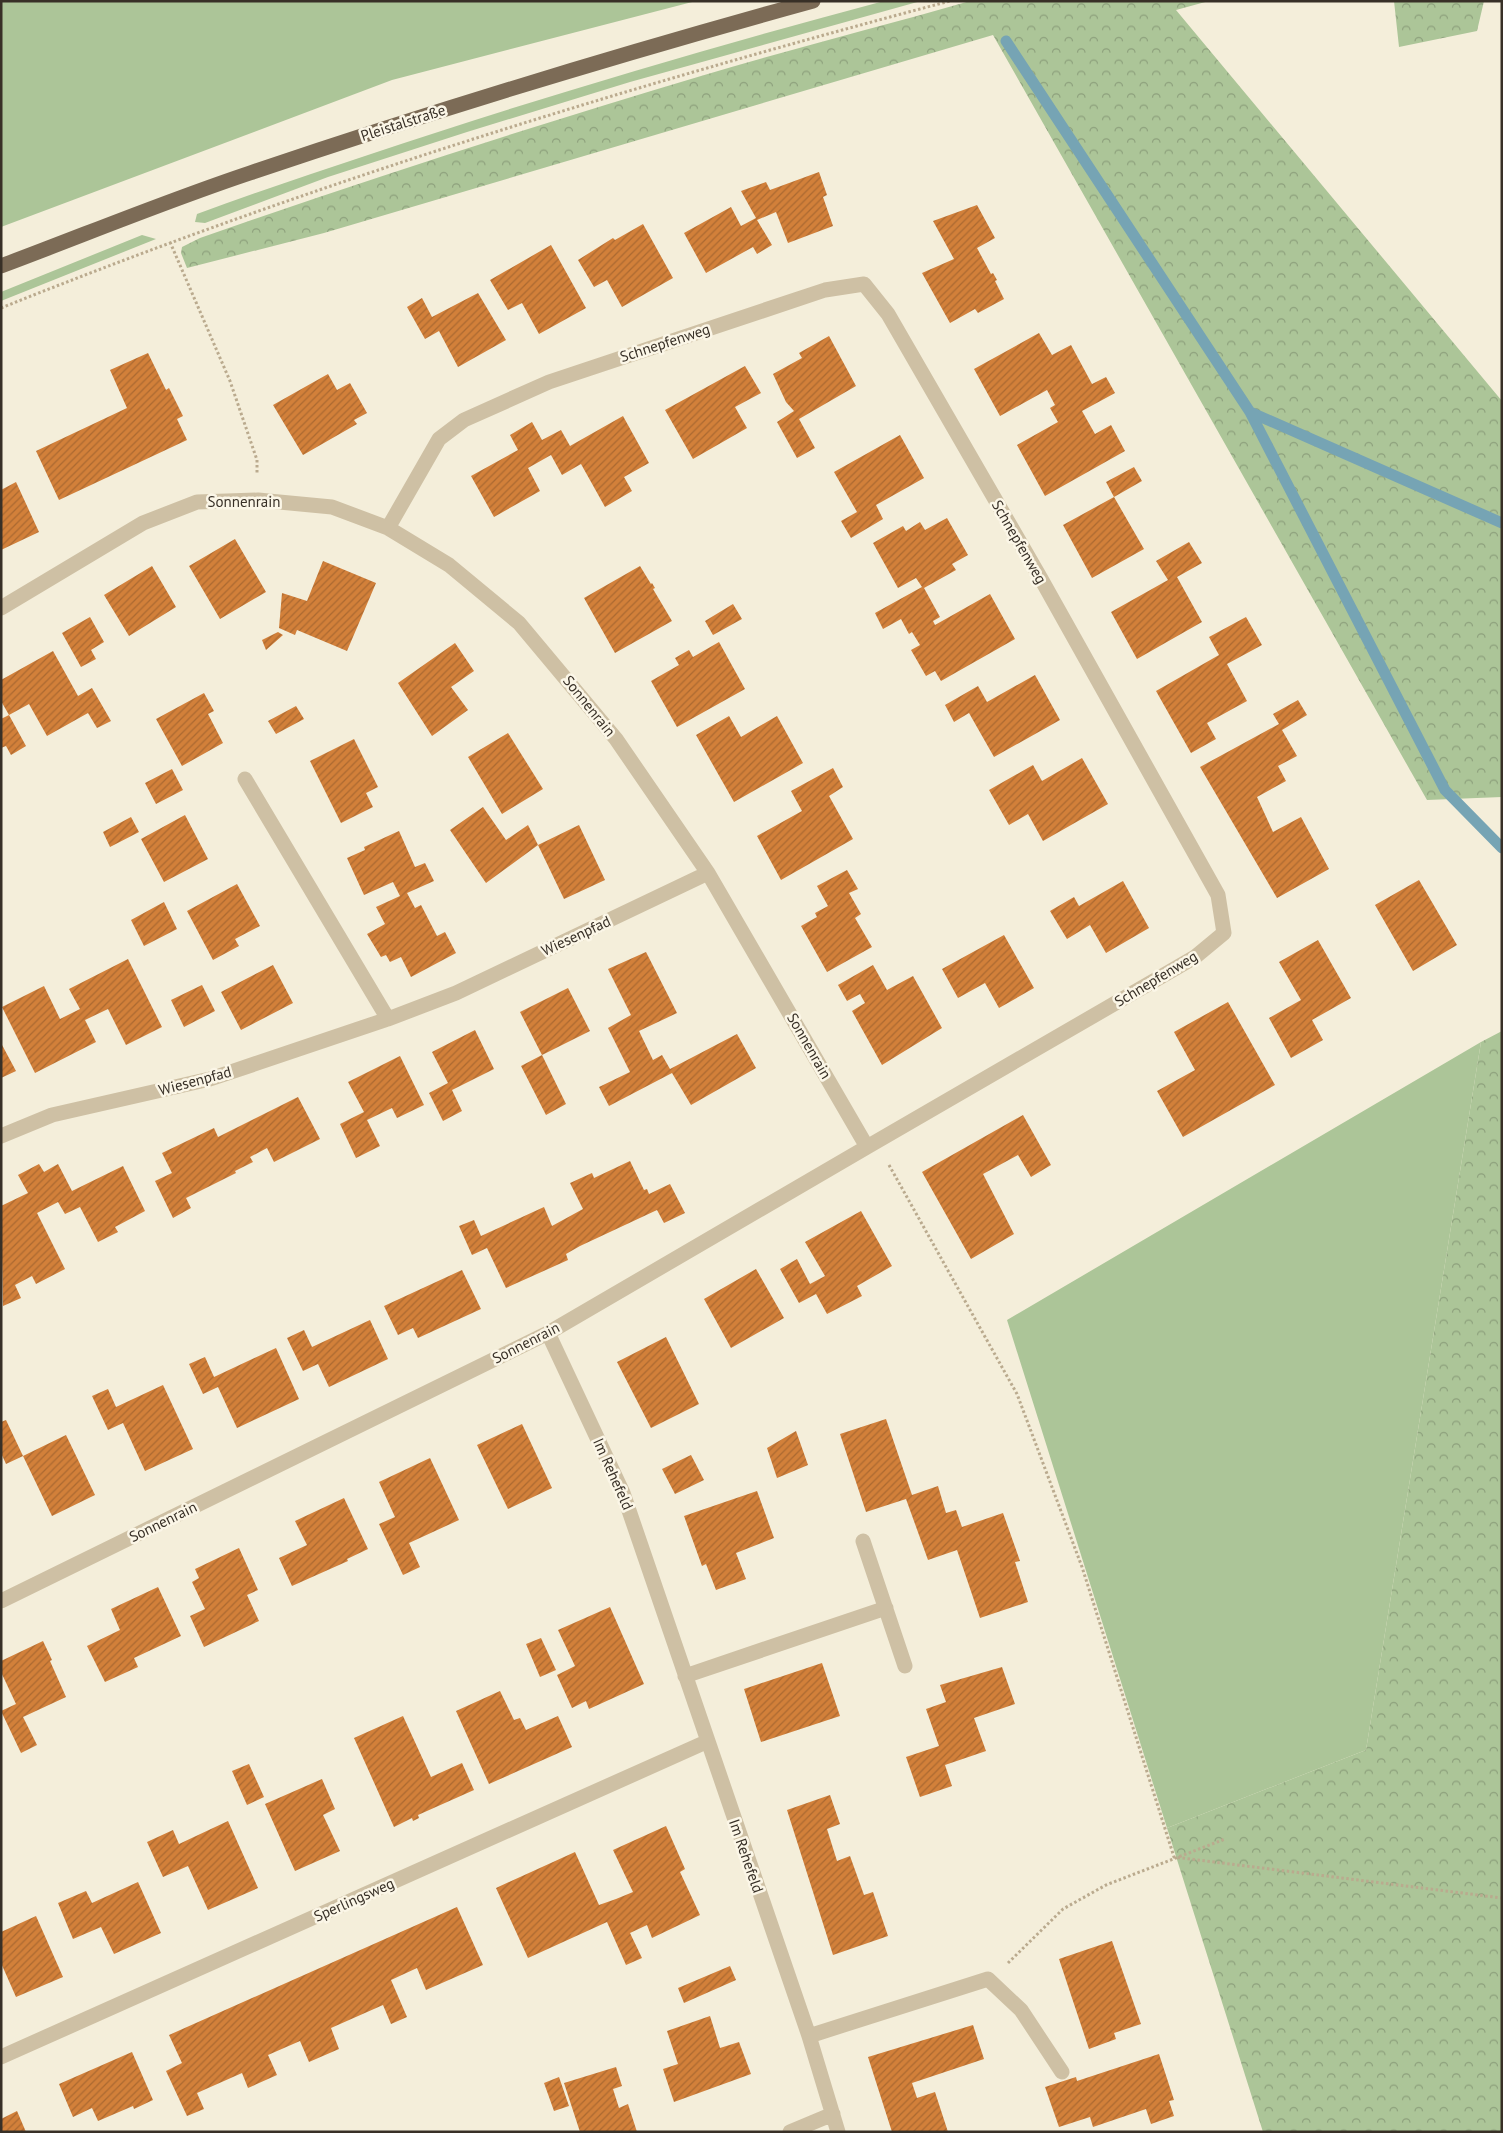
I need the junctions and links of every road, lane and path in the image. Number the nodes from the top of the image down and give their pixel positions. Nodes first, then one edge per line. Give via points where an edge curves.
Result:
1 (812, 1) edge
2 (950, 1) edge
3 (170, 242) junction
4 (1, 266) edge
5 (1, 308) edge
6 (258, 500) junction
7 (388, 528) junction
8 (1, 608) edge
9 (245, 779) dead end
10 (708, 873) junction
11 (388, 1019) junction
12 (1, 1136) edge
13 (872, 1144) junction
14 (548, 1333) junction
15 (863, 1541) dead end
16 (1, 1601) edge
17 (886, 1608) junction
18 (905, 1666) dead end
19 (685, 1676) junction
20 (706, 1742) junction
21 (1225, 1839) dead end
22 (1174, 1857) junction
23 (1502, 1898) edge
24 (988, 1979) junction
25 (809, 2036) junction
26 (1, 2057) edge
27 (1062, 2072) dead end
28 (833, 2114) junction
29 (790, 2132) edge
30 (838, 2132) edge

1 - 4 main road, Pleistalstraße via 576,68 258,170
2 - 3 path via 816,36 464,140
3 - 5 path
3 - 6 path via 230,381 257,460
6 - 7 street, Sonnenrain via 332,506
6 - 8 street, Sonnenrain via 197,502 143,523
7 - 10 street, Sonnenrain via 449,565 519,623 616,738
7 - 13 street, Schnepfenweg via 439,438 464,420 549,382 825,290 864,284 888,314 1218,895 1224,933 1196,958
9 - 11 street
10 - 11 street, Wiesenpfad via 456,993
10 - 13 street, Sonnenrain
11 - 12 street, Wiesenpfad via 210,1079 52,1115
13 - 14 street, Sonnenrain
13 - 22 path via 1017,1394 1082,1567
14 - 16 street, Sonnenrain
14 - 19 street, Im Rehefeld via 623,1493
15 - 17 street
17 - 18 street
17 - 19 street
19 - 20 street, Im Rehefeld
20 - 25 street, Im Rehefeld
20 - 26 street, Sperlingsweg
21 - 22 path
22 - 23 path
22 - 24 path via 1106,1885 1063,1909 1018,1956
24 - 25 street
24 - 27 street via 1021,2010
25 - 28 street, Im Rehefeld
28 - 29 street
28 - 30 street, Im Rehefeld

